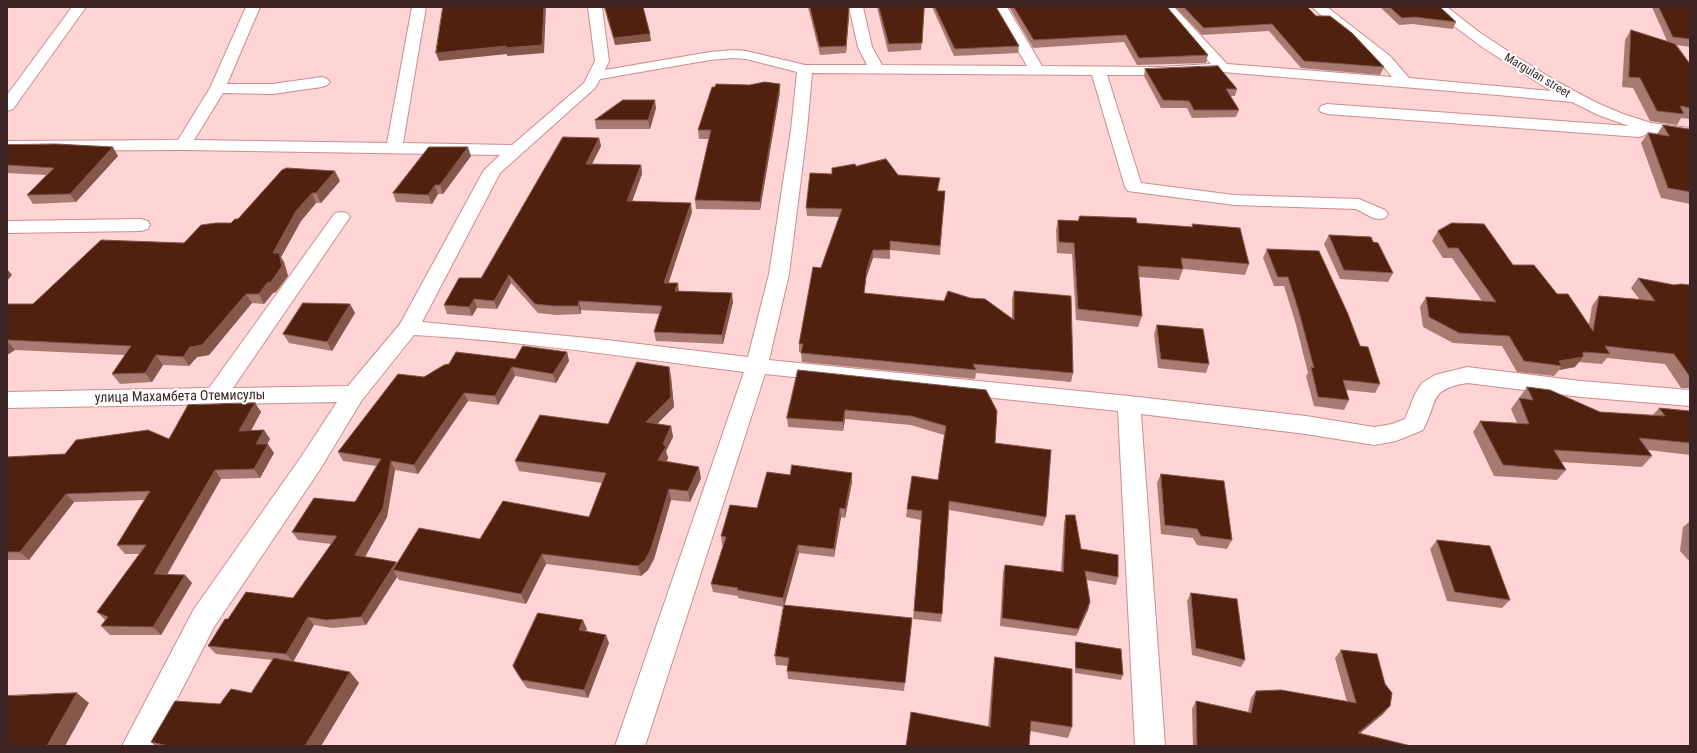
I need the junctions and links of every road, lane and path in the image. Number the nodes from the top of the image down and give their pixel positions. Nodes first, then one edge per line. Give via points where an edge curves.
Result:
1 (79, 7) edge
2 (253, 7) edge
3 (419, 7) edge
4 (595, 7) edge
5 (856, 7) edge
6 (1000, 7) edge
7 (1167, 7) edge
8 (1319, 7) edge
9 (1439, 7) edge
10 (1223, 68) junction
11 (805, 69) junction
12 (876, 69) junction
13 (1037, 70) junction
14 (1098, 70) junction
15 (594, 76) junction
16 (322, 82) dead end
17 (1405, 83) junction
18 (218, 88) junction
19 (1574, 98) junction
20 (7, 106) edge
21 (1327, 109) dead end
22 (1645, 126) junction
23 (1690, 133) edge
24 (184, 145) junction
25 (7, 146) edge
26 (394, 148) junction
27 (516, 150) junction
28 (1378, 214) dead end
29 (341, 217) dead end
30 (141, 225) dead end
31 (7, 227) edge
32 (408, 328) junction
33 (756, 366) junction
34 (354, 394) junction
35 (215, 396) junction
36 (1690, 398) edge
37 (7, 400) edge
38 (1129, 404) junction
39 (137, 746) edge
40 (630, 746) edge
41 (1150, 746) edge

1 - 20 street
2 - 18 street
3 - 26 street
4 - 15 street via 602,61
5 - 12 street via 865,47
6 - 13 street
7 - 10 street
8 - 17 street via 1385,59
9 - 19 street, Margulan street via 1466,31
10 - 14 street
10 - 17 street
11 - 12 street
11 - 15 street via 733,54
11 - 33 street via 779,274
12 - 13 street
13 - 14 street
14 - 28 street via 1134,187 1234,200 1359,204
15 - 27 street via 590,85
16 - 18 street via 272,89
17 - 19 street
18 - 24 street
19 - 22 street, Margulan street
21 - 22 street via 1639,132
22 - 23 street
24 - 25 street
24 - 26 street
26 - 27 street
27 - 32 street via 493,170
29 - 35 street
30 - 31 street
32 - 33 street via 590,345
32 - 34 street
33 - 38 street
33 - 40 street
34 - 35 street, улица Махамбета Отемисулы
34 - 39 street via 310,464 204,618
35 - 37 street, улица Махамбета Отемисулы
36 - 38 street via 1581,389 1468,375 1436,382 1424,395 1414,424 1396,432 1374,436 1306,425
38 - 41 street

